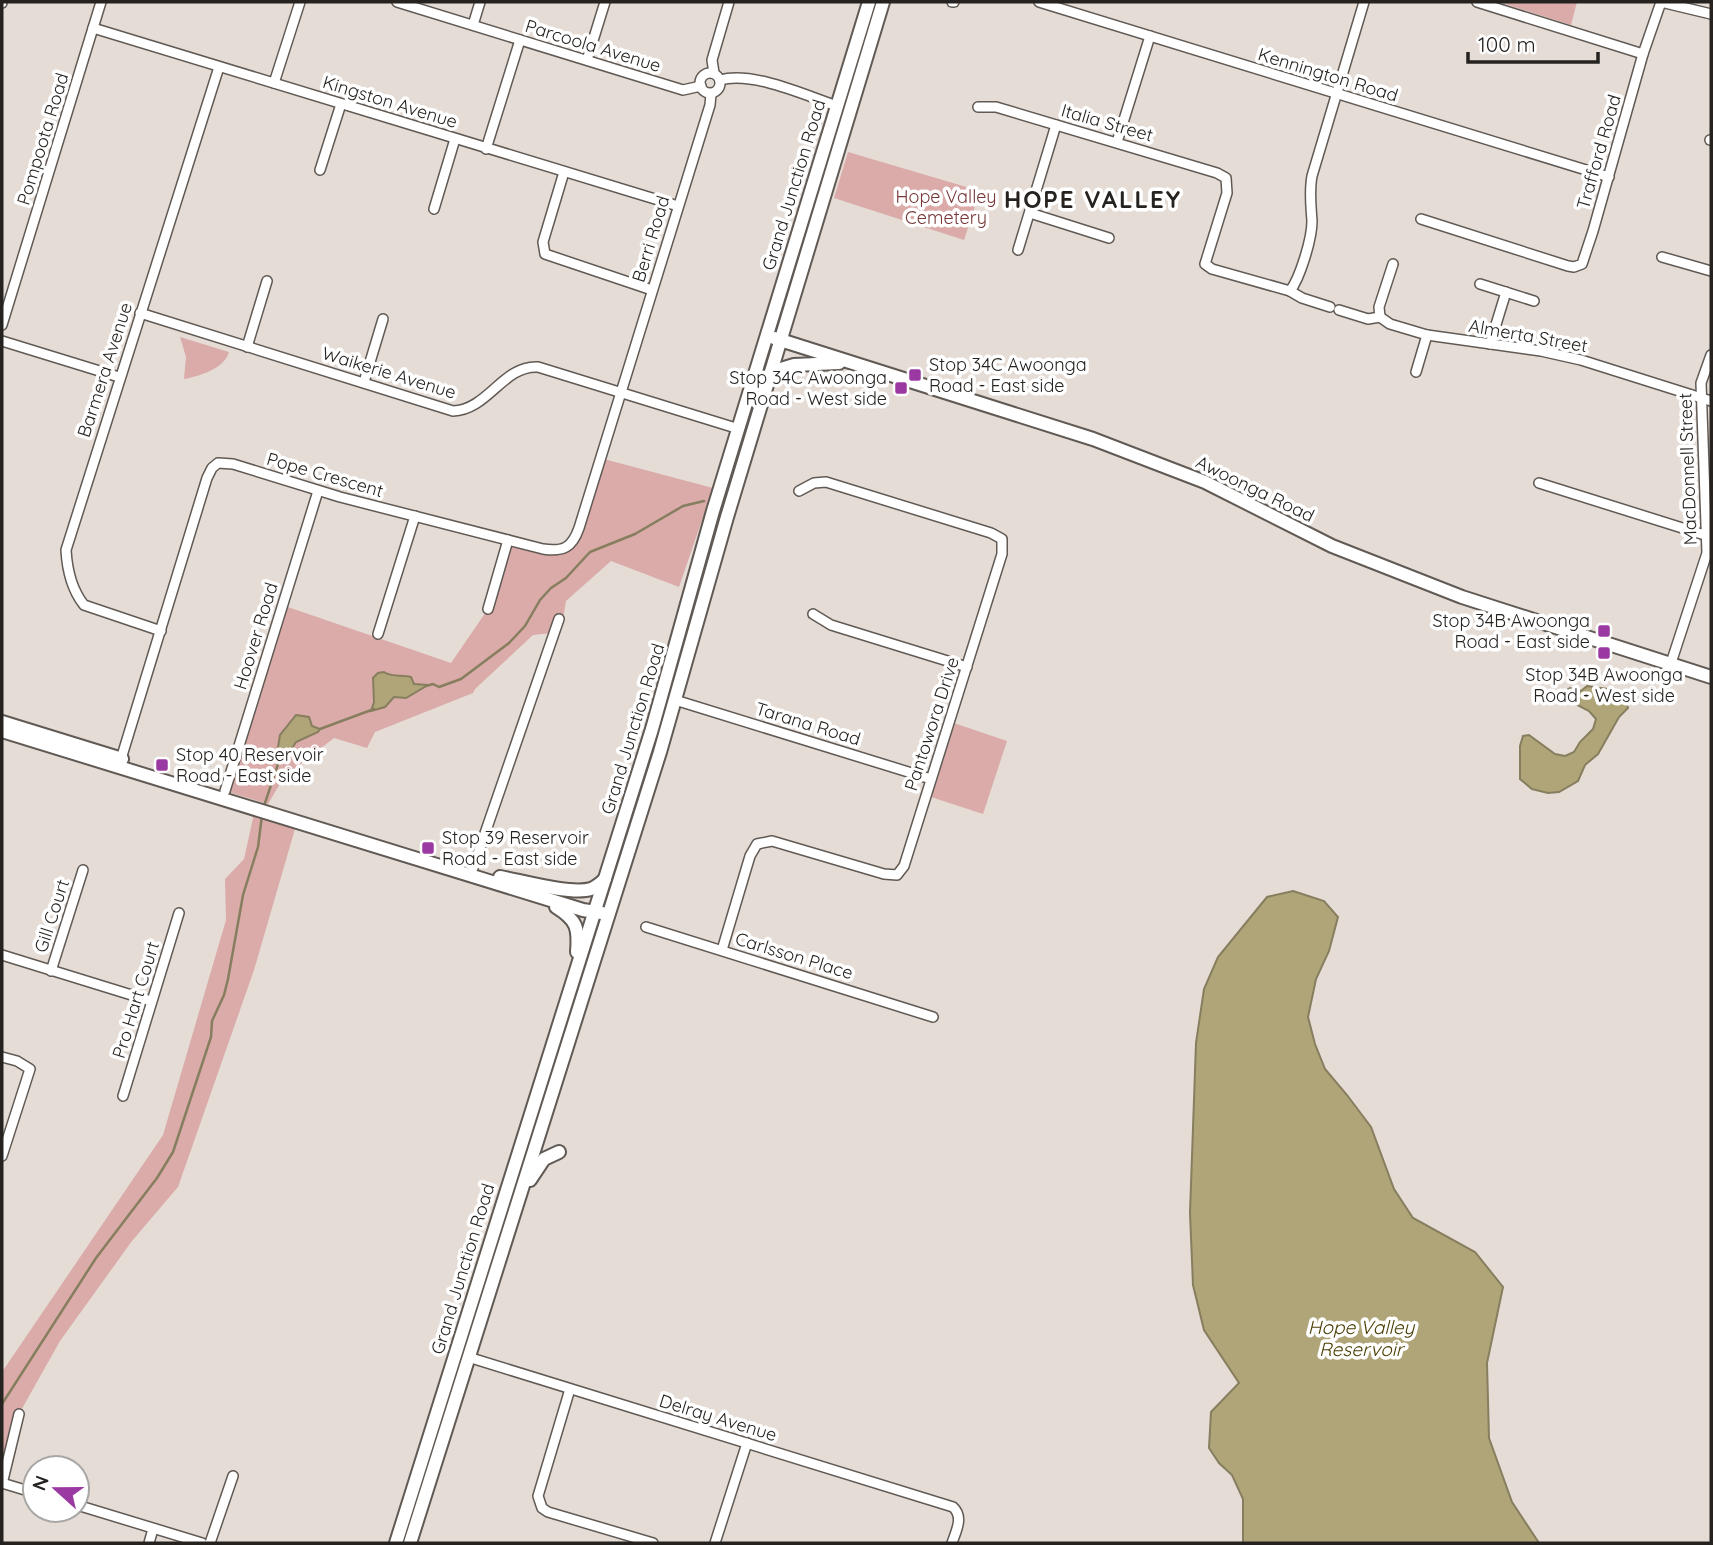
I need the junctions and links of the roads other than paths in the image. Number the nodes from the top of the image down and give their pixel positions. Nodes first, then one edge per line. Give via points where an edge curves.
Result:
1 (101, 2) edge
2 (300, 2) edge
3 (397, 2) edge
4 (480, 2) edge
5 (605, 2) edge
6 (729, 2) edge
7 (869, 2) edge
8 (883, 2) edge
9 (1039, 2) edge
10 (1364, 2) edge
11 (1477, 2) edge
12 (1661, 2) edge
13 (1711, 14) edge
14 (473, 25) junction
15 (93, 27) junction
16 (1150, 36) junction
17 (520, 40) junction
18 (1643, 54) junction
19 (587, 60) junction
20 (219, 67) junction
21 (717, 77) junction
22 (274, 83) junction
23 (701, 86) junction
24 (711, 94) junction
25 (1336, 94) junction
26 (341, 104) junction
27 (843, 107) junction
28 (978, 107) dead end
29 (1056, 125) junction
30 (455, 139) junction
31 (1117, 142) junction
32 (486, 149) junction
33 (320, 170) dead end
34 (564, 172) junction
35 (1609, 177) junction
36 (1226, 178) joint
37 (678, 206) junction
38 (434, 209) dead end
39 (1030, 213) junction
40 (1421, 219) dead end
41 (1108, 238) dead end
42 (1018, 250) dead end
43 (1662, 257) dead end
44 (1393, 264) dead end
45 (1711, 271) edge
46 (267, 281) dead end
47 (1480, 284) dead end
48 (652, 290) junction
49 (1290, 291) junction
50 (1506, 292) junction
51 (1534, 301) dead end
52 (140, 313) junction
53 (1380, 317) junction
54 (383, 318) dead end
55 (2, 325) edge
56 (1427, 335) junction
57 (774, 338) junction
58 (2, 341) edge
59 (1490, 344) junction
60 (247, 347) junction
61 (1711, 355) edge
62 (847, 363) junction
63 (771, 372) junction
64 (1416, 372) dead end
65 (119, 377) junction
66 (364, 382) junction
67 (620, 394) junction
68 (1707, 400) edge
69 (738, 429) junction
70 (1539, 483) dead end
71 (318, 491) junction
72 (799, 491) dead end
73 (415, 516) junction
74 (1709, 537) edge
75 (508, 540) junction
76 (488, 609) dead end
77 (813, 614) dead end
78 (559, 619) dead end
79 (161, 631) junction
80 (377, 634) dead end
81 (1671, 663) junction
82 (967, 667) junction
83 (668, 676) junction
84 (1711, 677) edge
85 (675, 700) junction
86 (2, 722) edge
87 (652, 729) junction
88 (2, 731) edge
89 (120, 763) junction
90 (931, 779) junction
91 (223, 795) junction
92 (83, 870) dead end
93 (472, 872) junction
94 (500, 877) junction
95 (605, 879) junction
96 (541, 897) junction
97 (595, 911) junction
98 (179, 913) dead end
99 (609, 915) junction
100 (646, 927) dead end
101 (722, 950) junction
102 (2, 956) edge
103 (51, 971) junction
104 (574, 977) junction
105 (151, 1001) junction
106 (933, 1017) dead end
107 (2, 1057) edge
108 (123, 1096) dead end
109 (526, 1126) junction
110 (541, 1130) junction
111 (522, 1140) junction
112 (537, 1144) junction
113 (559, 1152) dead end
114 (2, 1156) edge
115 (516, 1205) junction
116 (454, 1353) junction
117 (468, 1357) junction
118 (570, 1389) junction
119 (19, 1414) dead end
120 (447, 1424) junction
121 (747, 1443) junction
122 (419, 1471) junction
123 (233, 1476) dead end
124 (2, 1483) edge
125 (21, 1489) edge
126 (91, 1510) edge
127 (153, 1529) junction
128 (149, 1543) edge
129 (202, 1543) edge
130 (210, 1543) edge
131 (396, 1543) edge
132 (410, 1543) edge
133 (653, 1543) edge
134 (715, 1543) edge
135 (952, 1543) edge

1 - 15 street, Pompoota Road
2 - 22 street
3 - 14 street, Parcoola Avenue
4 - 14 street
5 - 19 street
6 - 21 street via 712,60
7 - 27 main road, Grand Junction Road
8 - 27 main road, Grand Junction Road
9 - 16 street, Kennington Road
10 - 25 street
11 - 18 street
12 - 13 street
12 - 18 street, Trafford Road
14 - 17 street, Parcoola Avenue
15 - 20 street, Kingston Avenue
15 - 55 street, Pompoota Road
16 - 25 street, Kennington Road
16 - 31 street
17 - 19 street, Parcoola Avenue
17 - 32 street
18 - 35 street, Trafford Road
19 - 23 street, Parcoola Avenue via 683,90
20 - 22 street, Kingston Avenue
20 - 52 street, Barmera Avenue
21 - 23 street via 708,73
21 - 24 street via 720,88
21 - 27 street via 753,79
22 - 26 street, Kingston Avenue
23 - 24 street
24 - 37 street, Berri Road
25 - 35 street, Kennington Road
25 - 49 street via 1312,176 1310,237
26 - 30 street, Kingston Avenue
26 - 33 street
27 - 57 main road, Grand Junction Road
28 - 29 street, Italia Street via 996,107
29 - 31 street, Italia Street
29 - 39 street
30 - 32 street, Kingston Avenue
30 - 38 street
31 - 36 street, Italia Street
32 - 34 street, Kingston Avenue
34 - 37 street, Kingston Avenue
34 - 48 street via 543,242 545,254
35 - 40 street, Trafford Road via 1584,261 1574,267
36 - 49 street, Almerta Street via 1227,193 1205,264
37 - 48 street, Berri Road
39 - 41 street
39 - 42 street
43 - 45 street
44 - 53 street
46 - 60 street
47 - 50 street
48 - 67 street, Berri Road
49 - 53 street, Almerta Street via 1368,319
50 - 51 street
50 - 59 street
52 - 60 street, Waikerie Avenue
52 - 65 street, Barmera Avenue
53 - 56 street, Almerta Street
54 - 66 street
56 - 59 street, Almerta Street
56 - 64 street
57 - 62 main road, Awoonga Road
57 - 63 main road, Grand Junction Road
57 - 69 main road, Grand Junction Road
58 - 65 street
59 - 68 street, Almerta Street via 1581,360
60 - 66 street, Waikerie Avenue
61 - 68 street, MacDonnell Street via 1701,383
62 - 63 main road via 794,365
62 - 81 main road, Awoonga Road via 1093,439 1205,482 1332,546 1462,597
63 - 85 main road, Grand Junction Road
65 - 79 street, Barmera Avenue via 69,536 67,563 84,605
66 - 67 street, Waikerie Avenue via 453,411 475,406 517,370 528,367
67 - 69 street, Waikerie Avenue
67 - 75 street, Pope Crescent via 568,548 557,551
68 - 74 street, MacDonnell Street
69 - 83 main road, Grand Junction Road
70 - 74 street
71 - 73 street, Pope Crescent
71 - 79 street, Pope Crescent via 233,464 218,463 212,468
71 - 91 street, Hoover Road
72 - 82 street, Pantowora Drive via 826,482 1002,539 1002,554
73 - 75 street, Pope Crescent
73 - 80 street
74 - 81 street, MacDonnell Street
75 - 76 street
77 - 82 street via 831,625
78 - 93 street
79 - 89 street, Pope Crescent
81 - 84 main road, Awoonga Road
82 - 90 street, Pantowora Drive
83 - 85 main road
83 - 87 main road, Grand Junction Road
85 - 87 main road
85 - 90 street, Tarana Road
85 - 99 main road, Grand Junction Road
86 - 89 main road
87 - 95 main road, Grand Junction Road
88 - 89 main road
89 - 91 main road
90 - 101 street, Pantowora Drive via 904,866 897,875 772,841 757,844
91 - 93 main road
92 - 103 street, Gill Court
93 - 94 main road
93 - 96 main road
94 - 95 main road via 583,890
94 - 97 main road via 585,903
95 - 97 main road, Grand Junction Road
96 - 97 main road
96 - 104 main road via 576,924
97 - 99 main road
97 - 104 main road, Grand Junction Road
98 - 105 street, Pro Hart Court
99 - 110 main road, Grand Junction Road
100 - 101 street, Carlsson Place
101 - 106 street, Carlsson Place
102 - 103 street
103 - 105 street
104 - 109 main road, Grand Junction Road
105 - 108 street, Pro Hart Court
107 - 114 street via 30,1069
109 - 110 main road
109 - 111 main road, Grand Junction Road
110 - 112 main road, Grand Junction Road
111 - 112 main road
111 - 116 main road, Grand Junction Road
112 - 115 main road, Grand Junction Road
113 - 115 main road via 541,1162
115 - 117 main road, Grand Junction Road
116 - 117 main road
116 - 122 main road, Grand Junction Road
117 - 118 street, Delray Avenue
117 - 120 main road, Grand Junction Road
118 - 121 street, Delray Avenue
118 - 133 street via 538,1502 548,1512
119 - 124 street
120 - 122 main road via 428,1464
120 - 132 main road, Grand Junction Road
121 - 134 street
121 - 135 street, Delray Avenue via 953,1507 958,1524
122 - 131 main road, Grand Junction Road
123 - 130 street
124 - 125 street
126 - 127 street
127 - 128 street
127 - 129 street

